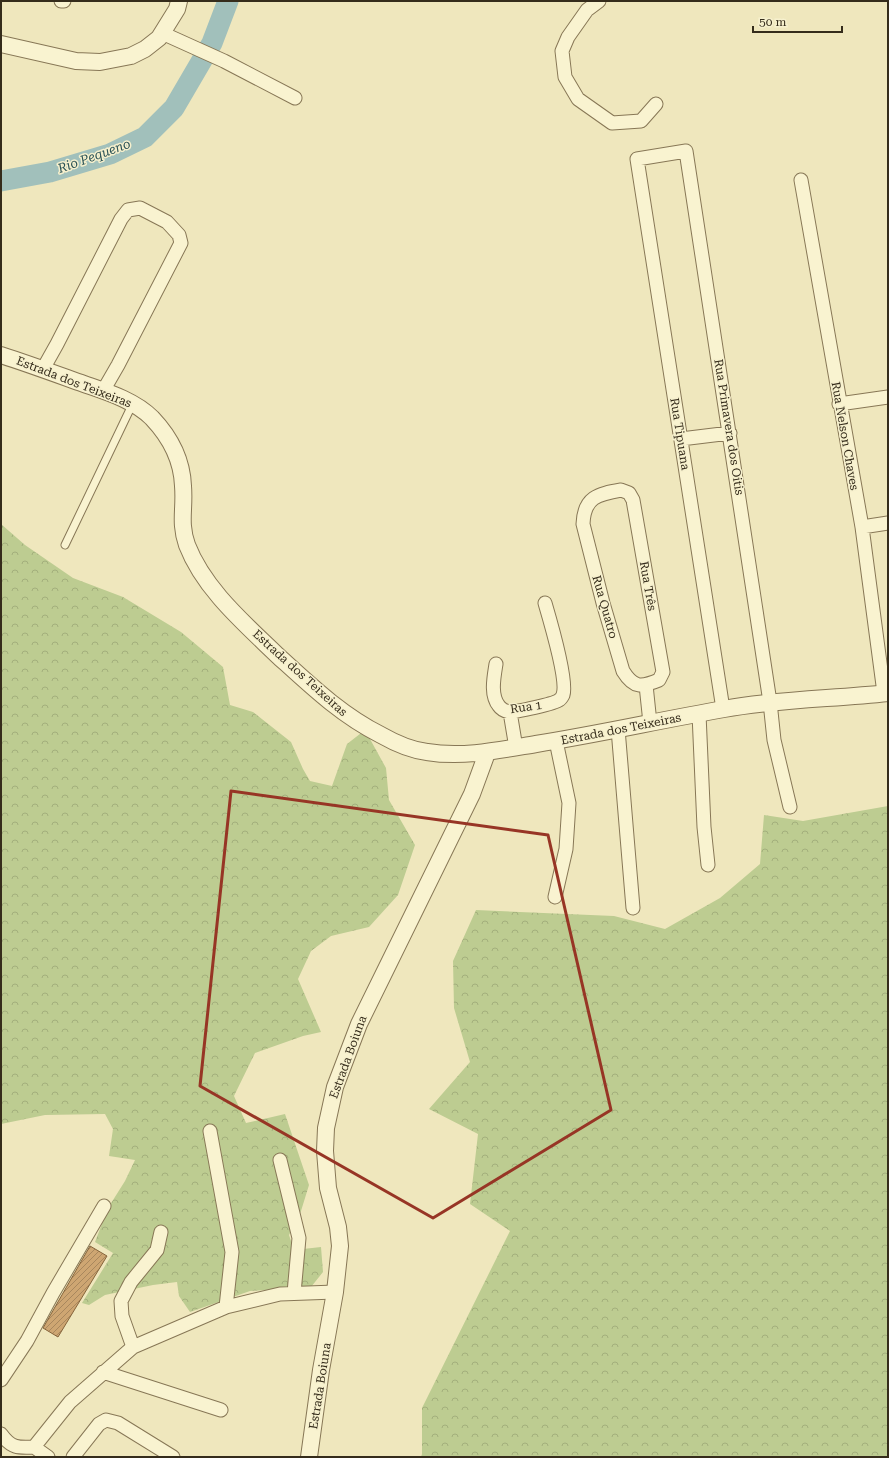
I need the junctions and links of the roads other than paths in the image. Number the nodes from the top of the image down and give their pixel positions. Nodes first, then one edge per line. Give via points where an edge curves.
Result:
1 (61, 1) edge
2 (64, 1) edge
3 (179, 1) edge
4 (599, 1) edge
5 (162, 33) junction
6 (1, 44) edge
7 (295, 98) dead end
8 (656, 104) dead end
9 (638, 159) joint
10 (801, 180) dead end
11 (1, 355) edge
12 (43, 369) junction
13 (103, 391) junction
14 (888, 397) edge
15 (133, 403) junction
16 (839, 404) junction
17 (730, 433) junction
18 (681, 439) junction
19 (888, 523) edge
20 (583, 524) joint
21 (862, 526) junction
22 (65, 545) dead end
23 (545, 603) dead end
24 (496, 664) dead end
25 (641, 685) junction
26 (886, 693) edge
27 (770, 702) junction
28 (723, 709) junction
29 (510, 712) junction
30 (699, 714) junction
31 (650, 723) junction
32 (618, 729) junction
33 (556, 741) junction
34 (516, 748) junction
35 (487, 753) junction
36 (790, 807) dead end
37 (708, 866) dead end
38 (555, 898) dead end
39 (633, 908) dead end
40 (210, 1131) dead end
41 (280, 1160) dead end
42 (104, 1206) dead end
43 (161, 1232) dead end
44 (335, 1292) junction
45 (294, 1293) junction
46 (226, 1307) junction
47 (133, 1347) junction
48 (103, 1372) junction
49 (1, 1380) edge
50 (221, 1410) dead end
51 (1, 1434) edge
52 (34, 1446) junction
53 (48, 1457) edge
54 (72, 1457) edge
55 (173, 1457) edge
56 (309, 1457) edge

1 - 2 street
3 - 5 street
4 - 8 street via 587,10 568,37 562,51 565,77 578,99 612,123 641,121
5 - 6 street via 146,49 131,56 100,62 76,61
5 - 7 street via 224,61
9 - 17 street, Rua Primavera dos Oitis via 686,151
9 - 18 street, Rua Tipuana
10 - 16 street, Rua Nelson Chaves
11 - 12 street, Estrada dos Teixeiras
12 - 13 street, Estrada dos Teixeiras
12 - 13 street via 121,219 128,210 140,208 167,222 179,235 181,243
13 - 15 street, Estrada dos Teixeiras
14 - 16 street
15 - 22 lane
15 - 35 street, Estrada dos Teixeiras via 150,416 166,434 178,457 184,485 182,523 188,546 205,579 221,600 312,686 343,713 366,728 400,745 426,752
16 - 21 street, Rua Nelson Chaves
17 - 18 street
17 - 27 street, Rua Primavera dos Oitis
18 - 28 street, Rua Tipuana
19 - 21 street
20 - 25 street, Rua Quatro via 623,672 629,681
20 - 25 street, Rua Três via 584,512 594,498 621,490 629,492 633,500 663,672 659,680
21 - 26 street, Rua Nelson Chaves
23 - 29 street, Rua 1 via 554,633 564,688 562,697 552,703
24 - 29 street, Rua 1 via 496,701 502,709
25 - 31 street
26 - 27 street, Estrada dos Teixeiras
27 - 28 street, Estrada dos Teixeiras
27 - 36 street, Rua Primavera dos Oitis via 774,740
28 - 30 street, Estrada dos Teixeiras
29 - 34 street
30 - 31 street, Estrada dos Teixeiras
30 - 37 street
31 - 32 street, Estrada dos Teixeiras
32 - 33 street, Estrada dos Teixeiras
32 - 39 street
33 - 34 street, Estrada dos Teixeiras
33 - 38 street via 569,803 566,849
34 - 35 street, Estrada dos Teixeiras
35 - 44 street, Estrada Boiuna via 472,794 359,1024 335,1087 326,1128 325,1151 328,1188 340,1246
40 - 46 street via 232,1252
41 - 45 street via 299,1238
42 - 49 street via 27,1341
43 - 47 street via 156,1250 131,1282 121,1301 122,1316
44 - 45 street
44 - 56 street, Estrada Boiuna
45 - 46 street
46 - 47 street
47 - 48 street
48 - 50 street
48 - 52 street via 70,1402
51 - 52 street via 6,1442 19,1448
52 - 53 street
54 - 55 street via 99,1424 106,1420 118,1423

